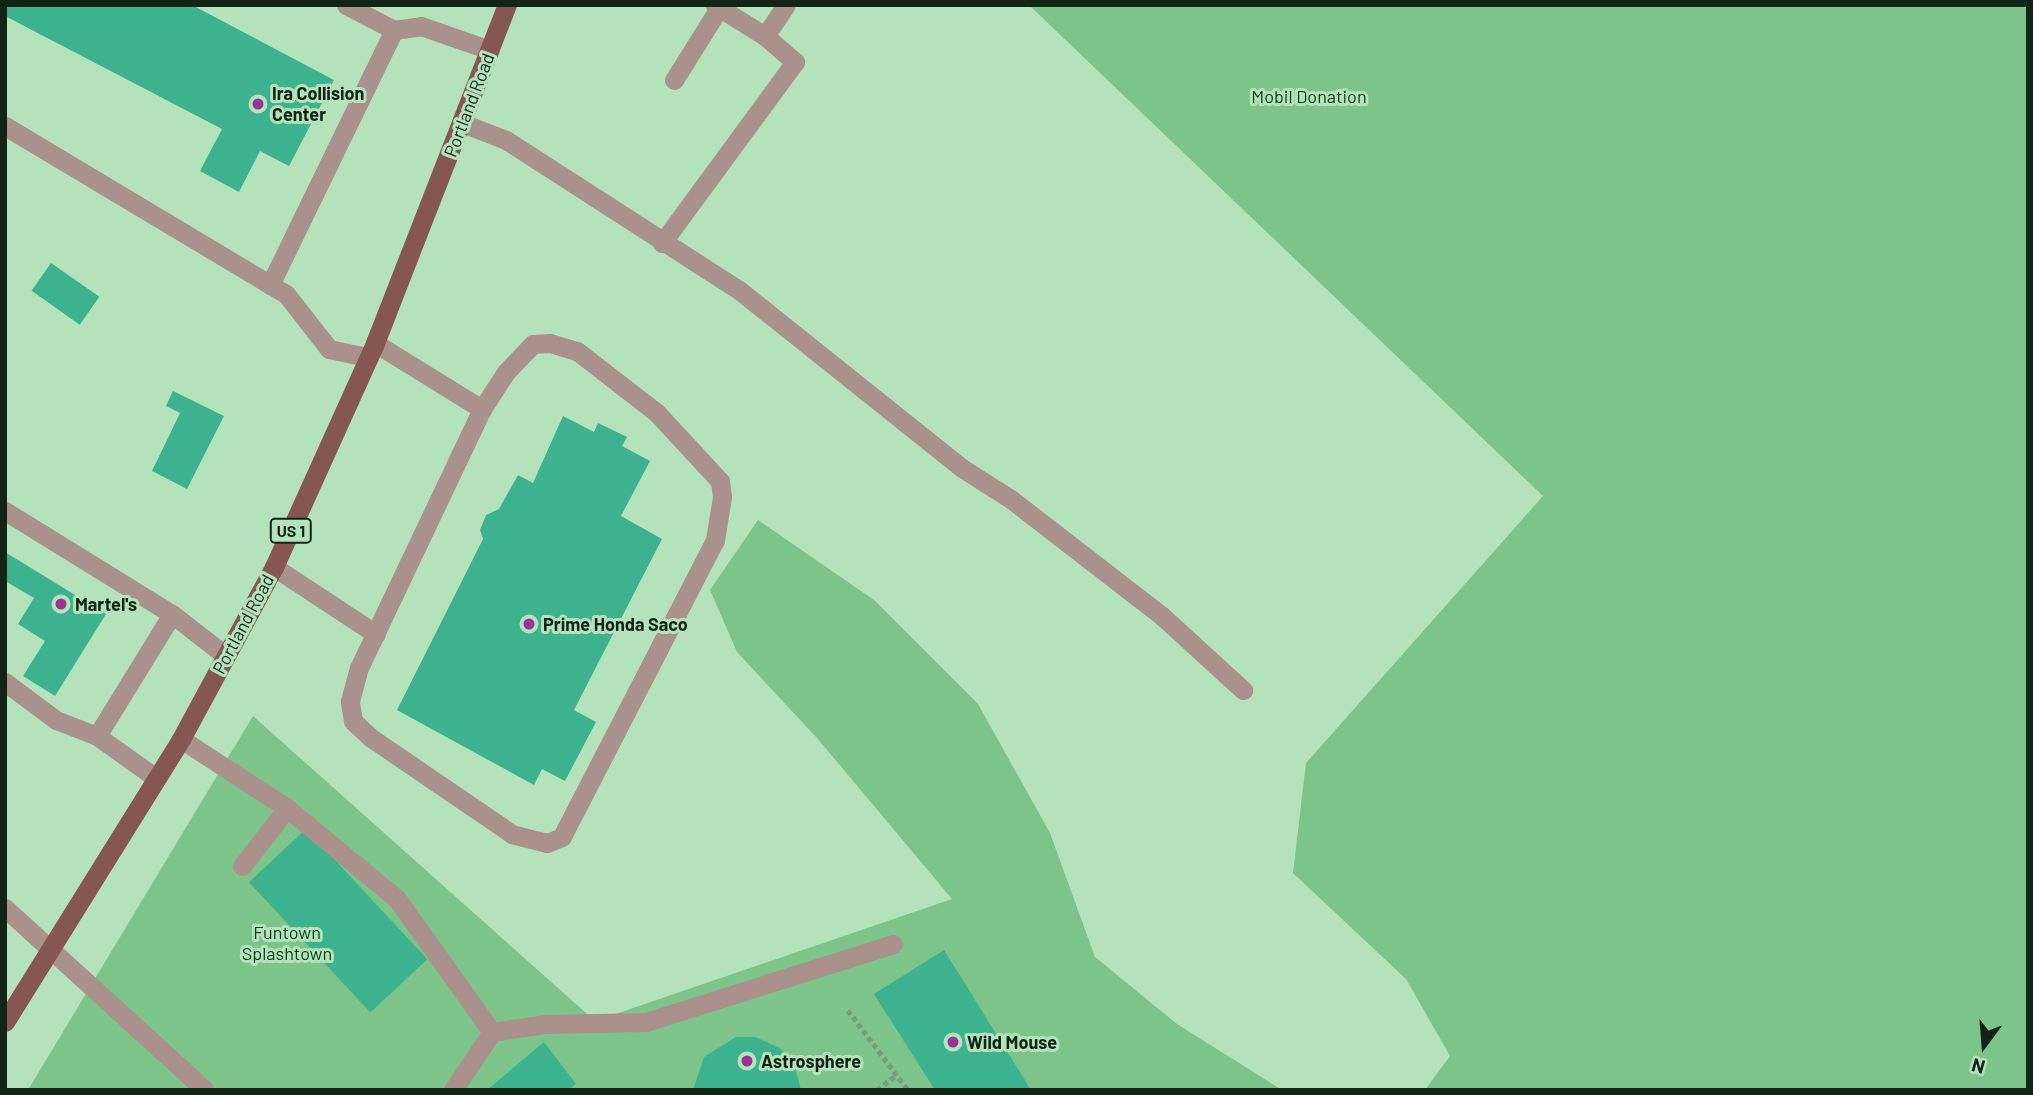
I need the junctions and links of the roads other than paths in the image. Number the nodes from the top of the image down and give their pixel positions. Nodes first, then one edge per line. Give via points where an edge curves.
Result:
1 (346, 5) edge
2 (507, 5) edge
3 (786, 5) edge
4 (717, 6) edge
5 (394, 30) junction
6 (765, 36) junction
7 (490, 50) junction
8 (674, 80) dead end
9 (462, 123) junction
10 (5, 126) edge
11 (662, 243) junction
12 (270, 285) junction
13 (371, 350) junction
14 (482, 410) junction
15 (5, 511) edge
16 (274, 567) junction
17 (172, 614) junction
18 (376, 634) junction
19 (226, 656) junction
20 (5, 682) edge
21 (1243, 690) dead end
22 (97, 736) junction
23 (181, 738) junction
24 (156, 778) junction
25 (287, 808) junction
26 (242, 866) dead end
27 (5, 908) edge
28 (893, 944) dead end
29 (51, 946) junction
30 (5, 1022) edge
31 (492, 1032) junction
32 (205, 1090) edge
33 (453, 1090) edge

1 - 5 street
2 - 7 main road, Portland Road / US 1
3 - 6 street
4 - 6 street
4 - 8 street
5 - 7 street via 421,26
5 - 12 street
6 - 11 street via 796,62
7 - 9 main road, Portland Road / US 1
9 - 11 street via 506,140
9 - 13 main road, Portland Road / US 1
10 - 12 street
11 - 21 street via 739,290 962,468 1012,500 1162,616
12 - 13 street via 286,294 329,349
13 - 14 street
13 - 16 main road, Portland Road / US 1
14 - 18 street
14 - 18 street via 506,372 533,345 550,343 577,351 656,412 720,481 722,509 715,540 562,837 547,843 512,834 354,721 350,701
15 - 17 street
16 - 18 street
16 - 19 main road, Portland Road / US 1
17 - 19 street
17 - 22 street
19 - 23 main road, Portland Road / US 1
20 - 22 street via 56,720
22 - 24 street
23 - 24 main road, Portland Road / US 1
23 - 25 street
24 - 29 main road, Portland Road / US 1
25 - 26 street
25 - 31 street via 397,899
27 - 29 street
28 - 31 street via 646,1022 546,1024
29 - 30 main road, Portland Road / US 1
29 - 32 street
31 - 33 street

